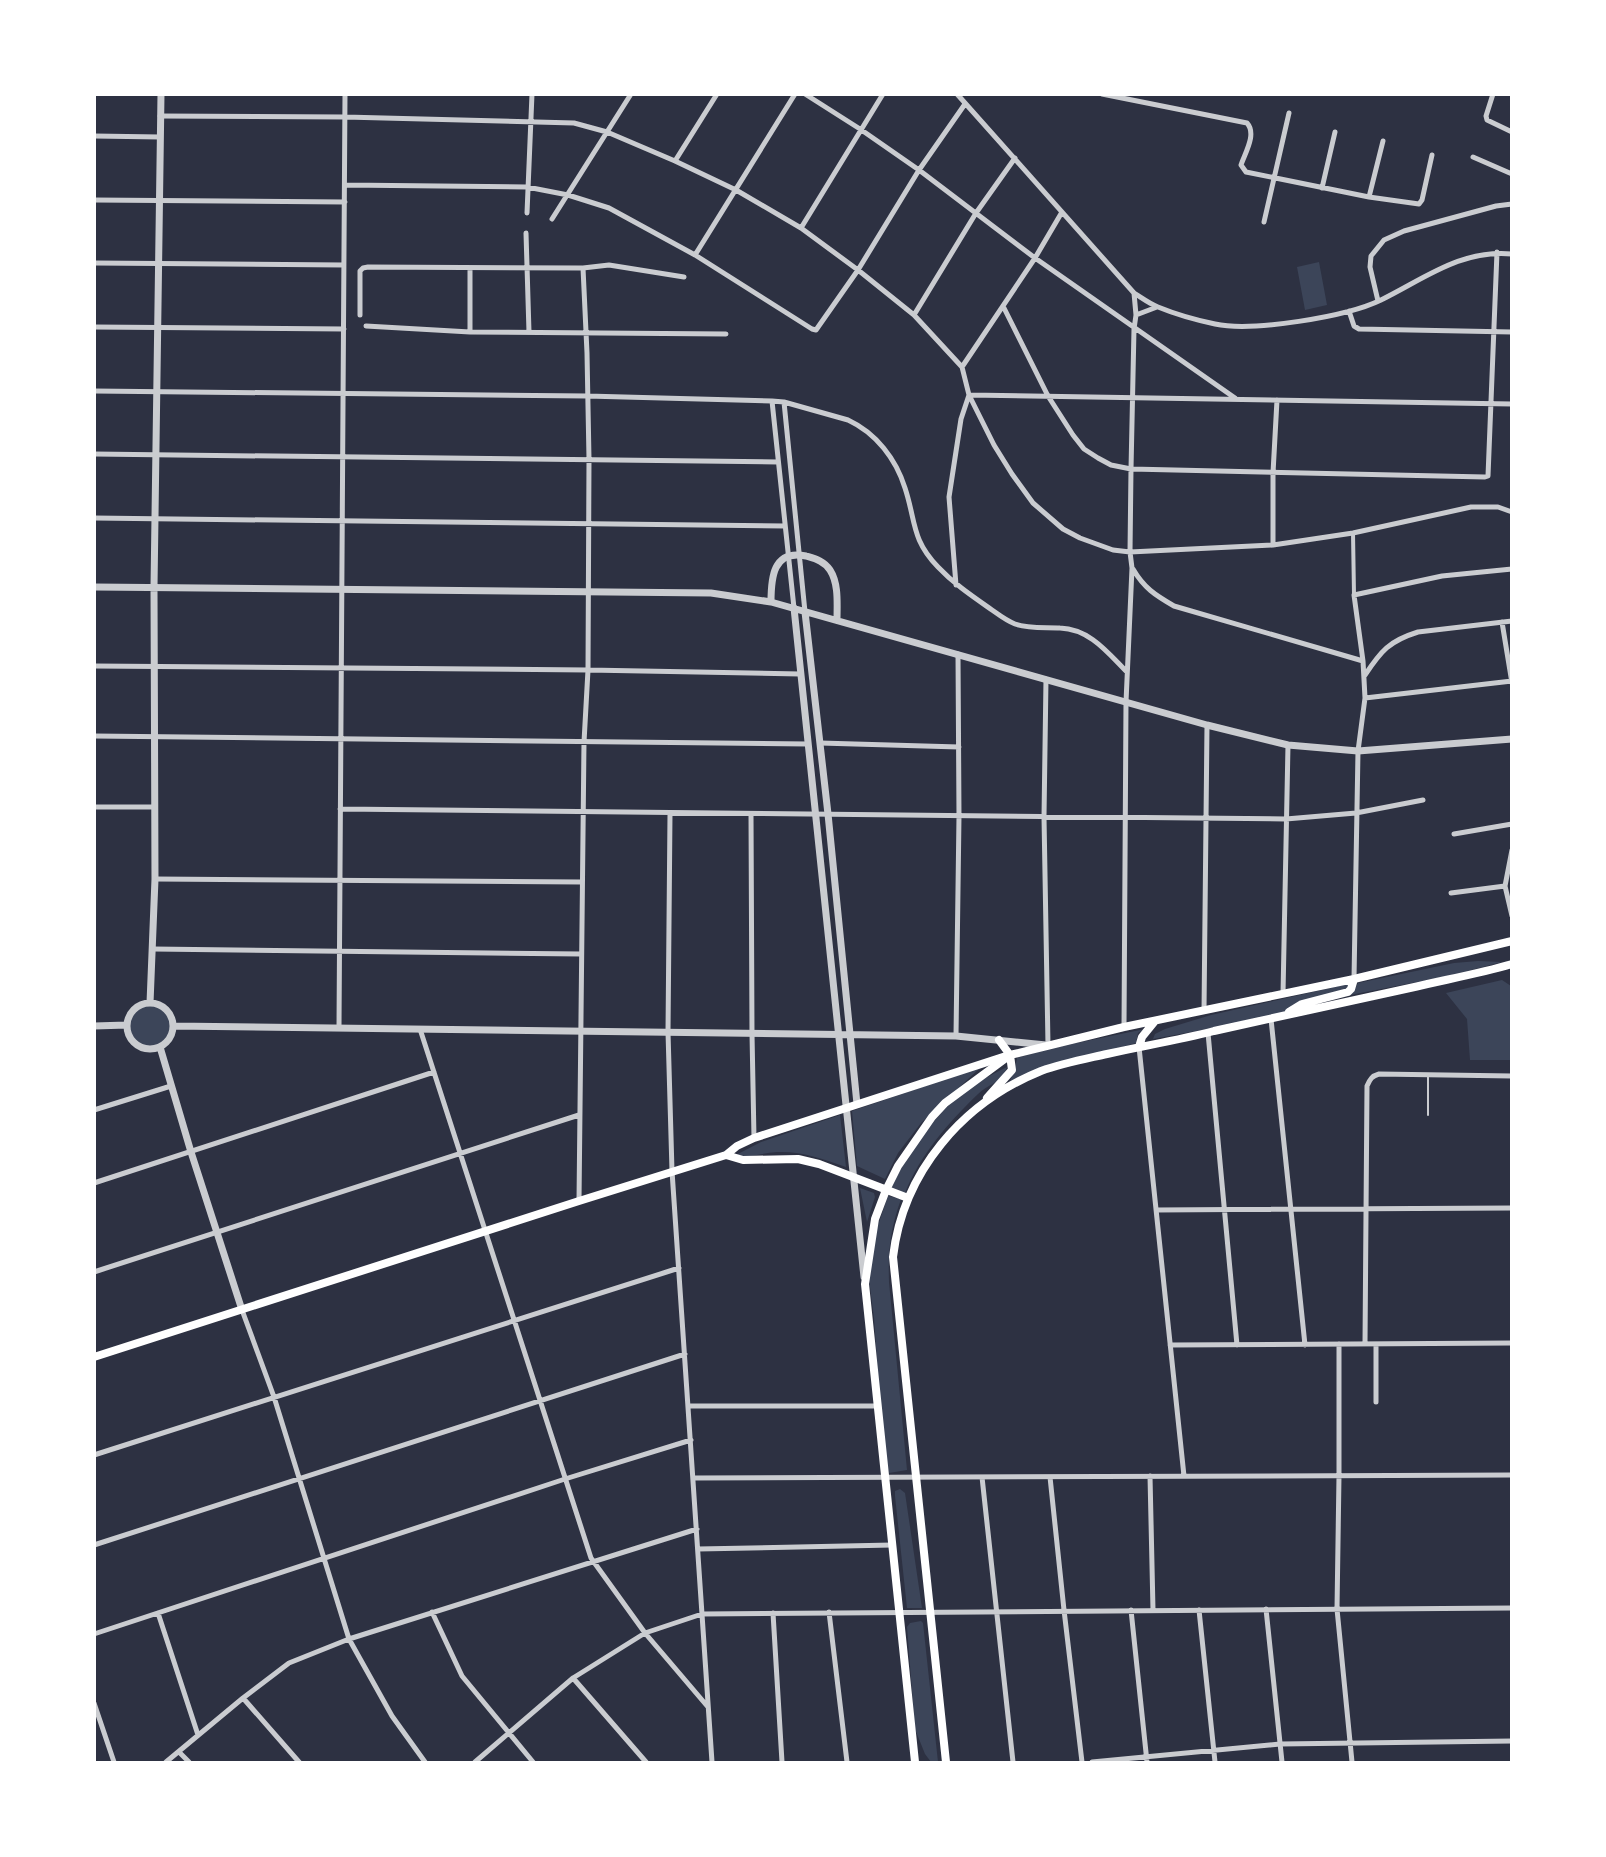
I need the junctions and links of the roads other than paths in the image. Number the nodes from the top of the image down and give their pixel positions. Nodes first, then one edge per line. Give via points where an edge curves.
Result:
1 (161, 94) edge
2 (345, 94) edge
3 (532, 94) edge
4 (631, 94) edge
5 (717, 94) edge
6 (795, 94) edge
7 (805, 94) edge
8 (883, 94) edge
9 (957, 94) edge
10 (1102, 94) edge
11 (1493, 94) edge
12 (965, 104) junction
13 (1289, 113) dead end
14 (160, 116) junction
15 (345, 117) junction
16 (530, 123) junction
17 (860, 129) junction
18 (607, 132) junction
19 (1335, 132) dead end
20 (1512, 132) edge
21 (94, 136) edge
22 (160, 137) junction
23 (1383, 141) dead end
24 (1432, 154) dead end
25 (1473, 157) dead end
26 (1015, 158) junction
27 (675, 161) junction
28 (919, 170) junction
29 (1512, 174) edge
30 (1274, 179) junction
31 (345, 185) junction
32 (527, 187) junction
33 (1322, 188) junction
34 (735, 190) junction
35 (568, 195) junction
36 (1369, 197) junction
37 (94, 200) edge
38 (159, 200) junction
39 (345, 201) junction
40 (1512, 204) edge
41 (1062, 212) junction
42 (527, 213) dead end
43 (976, 213) junction
44 (552, 219) dead end
45 (1264, 222) dead end
46 (801, 228) junction
47 (526, 233) dead end
48 (1497, 252) junction
49 (1512, 254) edge
50 (695, 255) junction
51 (1035, 258) junction
52 (94, 263) edge
53 (158, 263) junction
54 (344, 266) junction
55 (470, 267) junction
56 (527, 268) junction
57 (583, 268) junction
58 (858, 270) junction
59 (684, 277) dead end
60 (1134, 293) junction
61 (1378, 302) junction
62 (1003, 306) junction
63 (1157, 307) junction
64 (1348, 311) junction
65 (360, 315) dead end
66 (914, 315) junction
67 (1136, 315) junction
68 (366, 326) dead end
69 (94, 327) edge
70 (158, 327) junction
71 (344, 329) junction
72 (1134, 329) junction
73 (1494, 331) junction
74 (470, 332) junction
75 (529, 332) junction
76 (1512, 332) edge
77 (585, 333) junction
78 (726, 334) dead end
79 (962, 367) junction
80 (94, 392) edge
81 (157, 392) junction
82 (343, 394) junction
83 (969, 395) junction
84 (587, 396) junction
85 (1048, 396) junction
86 (1132, 398) junction
87 (1236, 399) junction
88 (1277, 400) junction
89 (771, 401) junction
90 (784, 402) junction
91 (1491, 404) junction
92 (1512, 404) edge
93 (156, 453) junction
94 (94, 454) edge
95 (343, 457) junction
96 (589, 459) junction
97 (778, 462) junction
98 (1131, 470) junction
99 (1273, 473) junction
100 (1512, 512) edge
101 (94, 518) edge
102 (155, 518) junction
103 (342, 520) junction
104 (588, 523) junction
105 (785, 526) junction
106 (1353, 533) junction
107 (1273, 544) junction
108 (1130, 552) junction
109 (800, 555) junction
110 (789, 556) junction
111 (1132, 568) junction
112 (1512, 569) edge
113 (956, 585) junction
114 (94, 586) edge
115 (154, 587) junction
116 (342, 590) junction
117 (588, 591) junction
118 (1354, 595) junction
119 (771, 602) junction
120 (794, 608) junction
121 (805, 612) junction
122 (837, 620) junction
123 (1512, 621) edge
124 (1502, 622) junction
125 (958, 654) junction
126 (1363, 661) junction
127 (94, 666) edge
128 (154, 667) junction
129 (341, 668) junction
130 (588, 670) junction
131 (1127, 672) junction
132 (800, 674) junction
133 (1365, 675) junction
134 (1047, 679) junction
135 (1511, 681) edge
136 (1365, 698) junction
137 (1126, 702) junction
138 (1207, 725) junction
139 (94, 736) edge
140 (155, 737) junction
141 (341, 739) junction
142 (1512, 739) edge
143 (584, 742) junction
144 (820, 743) junction
145 (808, 744) junction
146 (1288, 745) junction
147 (959, 747) junction
148 (1358, 751) junction
149 (1423, 800) dead end
150 (94, 807) edge
151 (155, 807) junction
152 (340, 809) junction
153 (583, 812) junction
154 (751, 813) junction
155 (1356, 813) junction
156 (670, 814) junction
157 (815, 814) junction
158 (828, 814) junction
159 (959, 816) junction
160 (1044, 817) junction
161 (1125, 818) junction
162 (1206, 819) junction
163 (1286, 819) junction
164 (1512, 824) edge
165 (1454, 834) dead end
166 (1512, 850) edge
167 (155, 879) junction
168 (340, 880) junction
169 (582, 882) junction
170 (1505, 886) junction
171 (1451, 893) dead end
172 (1512, 916) edge
173 (1512, 940) edge
174 (153, 949) junction
175 (339, 951) junction
176 (581, 954) junction
177 (1512, 964) edge
178 (1354, 979) junction
179 (1283, 994) junction
180 (150, 1003) junction
181 (1204, 1011) junction
182 (1284, 1016) junction
183 (1271, 1018) junction
184 (1156, 1021) junction
185 (127, 1025) junction
186 (94, 1026) edge
187 (173, 1026) junction
188 (1124, 1027) junction
189 (339, 1028) junction
190 (420, 1029) junction
191 (580, 1031) junction
192 (669, 1032) junction
193 (1208, 1033) junction
194 (752, 1034) junction
195 (838, 1035) junction
196 (851, 1035) junction
197 (957, 1036) junction
198 (999, 1040) junction
199 (1048, 1045) junction
200 (160, 1047) junction
201 (1138, 1047) junction
202 (1010, 1055) junction
203 (434, 1072) junction
204 (1428, 1075) junction
205 (1512, 1076) edge
206 (171, 1086) junction
207 (857, 1104) junction
208 (845, 1108) junction
209 (979, 1108) junction
210 (94, 1110) edge
211 (579, 1115) junction
212 (1428, 1115) dead end
213 (754, 1138) junction
214 (191, 1152) junction
215 (460, 1154) junction
216 (726, 1155) junction
217 (672, 1171) junction
218 (853, 1177) junction
219 (94, 1183) edge
220 (886, 1190) junction
221 (908, 1198) junction
222 (579, 1201) junction
223 (1512, 1208) edge
224 (1290, 1209) junction
225 (1365, 1209) junction
226 (1156, 1210) junction
227 (1225, 1210) junction
228 (485, 1231) junction
229 (217, 1233) junction
230 (679, 1268) junction
231 (94, 1272) edge
232 (865, 1284) junction
233 (242, 1310) junction
234 (514, 1321) junction
235 (1339, 1344) junction
236 (1365, 1344) junction
237 (1376, 1344) junction
238 (1512, 1344) edge
239 (1170, 1345) junction
240 (1237, 1345) junction
241 (1305, 1345) junction
242 (685, 1354) junction
243 (94, 1357) edge
244 (274, 1397) junction
245 (540, 1400) junction
246 (1376, 1402) dead end
247 (688, 1406) junction
248 (877, 1406) junction
249 (691, 1440) junction
250 (94, 1455) edge
251 (1512, 1475) edge
252 (1150, 1476) junction
253 (1184, 1476) junction
254 (1339, 1476) junction
255 (885, 1477) junction
256 (915, 1477) junction
257 (982, 1477) junction
258 (1050, 1477) junction
259 (693, 1478) junction
260 (299, 1479) junction
261 (566, 1479) junction
262 (697, 1529) junction
263 (94, 1545) edge
264 (892, 1545) junction
265 (698, 1549) junction
266 (324, 1560) junction
267 (593, 1561) junction
268 (1512, 1608) edge
269 (1266, 1609) junction
270 (1337, 1609) junction
271 (1064, 1610) junction
272 (1131, 1610) junction
273 (1153, 1610) junction
274 (1199, 1610) junction
275 (930, 1611) junction
276 (997, 1611) junction
277 (432, 1612) junction
278 (830, 1612) junction
279 (899, 1612) junction
280 (158, 1613) junction
281 (773, 1613) junction
282 (702, 1614) junction
283 (645, 1633) junction
284 (94, 1634) edge
285 (349, 1639) junction
286 (573, 1678) junction
287 (243, 1698) junction
288 (94, 1703) edge
289 (709, 1708) junction
290 (96, 1715) edge
291 (508, 1734) junction
292 (198, 1736) junction
293 (1512, 1741) edge
294 (1349, 1742) junction
295 (1280, 1744) junction
296 (1213, 1750) junction
297 (179, 1752) junction
298 (1146, 1760) edge
299 (114, 1762) edge
300 (166, 1762) edge
301 (189, 1762) edge
302 (299, 1762) edge
303 (425, 1762) edge
304 (475, 1762) edge
305 (533, 1762) edge
306 (646, 1762) edge
307 (712, 1762) edge
308 (782, 1762) edge
309 (847, 1762) edge
310 (915, 1762) edge
311 (946, 1762) edge
312 (1013, 1762) edge
313 (1082, 1762) edge
314 (1092, 1762) edge
315 (1215, 1762) edge
316 (1282, 1762) edge
317 (1352, 1762) edge

1 - 14 street
2 - 15 street
3 - 16 street
4 - 18 street
5 - 27 street
6 - 34 street
7 - 17 street
8 - 17 street
9 - 12 street
10 - 30 street via 1247,123 1252,134 1242,168
11 - 20 street via 1487,120
12 - 26 street
12 - 28 street
13 - 30 street
14 - 15 street
14 - 22 street
15 - 16 street
15 - 31 street
16 - 18 street via 574,123
16 - 32 street
17 - 28 street
17 - 46 street
18 - 27 street
18 - 35 street
19 - 33 street
21 - 22 street
22 - 38 street
23 - 36 street
24 - 36 street via 1419,204
25 - 29 street
26 - 41 street
26 - 43 street
27 - 34 street
28 - 43 street
28 - 58 street
30 - 33 street
30 - 45 street
31 - 32 street
31 - 39 street
32 - 35 street
32 - 42 street
33 - 36 street
34 - 46 street
34 - 50 street
35 - 44 street
35 - 50 street via 609,208
37 - 38 street
38 - 39 street
38 - 53 street
39 - 54 street
40 - 61 street via 1404,231 1384,240 1371,256
41 - 51 street
41 - 60 street
43 - 51 street
43 - 66 street
46 - 58 street
47 - 56 street
48 - 49 street
48 - 61 street via 1460,260
48 - 73 street
50 - 58 street via 816,330
51 - 62 street
51 - 72 street
52 - 53 street
53 - 54 street
53 - 70 street
54 - 71 street
55 - 56 street
55 - 65 street via 363,268
55 - 74 street
56 - 57 street
56 - 75 street
57 - 59 street via 609,265
57 - 77 street
58 - 66 street
60 - 63 street
60 - 67 street
61 - 64 street
62 - 79 street
62 - 85 street
63 - 64 street via 1215,324 1239,326 1299,322
63 - 67 street
64 - 73 street via 1359,329
66 - 79 street
67 - 72 street
68 - 74 street
69 - 70 street
70 - 71 street
70 - 81 street
71 - 82 street
72 - 86 street
72 - 87 street
73 - 76 street
73 - 91 street
74 - 75 street
75 - 77 street
77 - 78 street
77 - 84 street
79 - 83 street
80 - 81 street
81 - 82 street
81 - 93 street
82 - 84 street
82 - 95 street
83 - 85 street
83 - 108 street via 1012,474 1048,517 1080,538
83 - 113 street via 961,419 950,497
84 - 89 street
84 - 96 street
85 - 86 street
85 - 98 street via 1084,449 1111,465
86 - 87 street
86 - 98 street
87 - 88 street
88 - 91 street
88 - 99 street
89 - 90 street
89 - 97 street
90 - 109 street
90 - 113 street via 848,420 883,446 906,490 917,538 926,554
91 - 92 street
91 - 99 street via 1488,476
93 - 94 street
93 - 95 street
93 - 102 street
95 - 96 street
95 - 103 street
96 - 97 street
96 - 104 street
97 - 105 street
98 - 99 street
98 - 108 street
99 - 107 street
100 - 106 street via 1498,507 1471,507
101 - 102 street
102 - 103 street
102 - 115 street
103 - 104 street
103 - 116 street
104 - 105 street
104 - 117 street
105 - 110 street
106 - 107 street
106 - 118 street
107 - 108 street
108 - 111 street
109 - 110 street
109 - 121 street
109 - 122 street via 824,563 831,571
110 - 119 street via 772,576
110 - 120 street
111 - 126 street via 1142,584 1174,606
111 - 131 street
112 - 118 street via 1442,576
113 - 131 street via 1014,624 1082,633 1100,644
114 - 115 street
115 - 116 street
115 - 128 street
116 - 117 street
116 - 129 street
117 - 119 street via 711,593
117 - 130 street
118 - 126 street
119 - 120 street
120 - 121 street
120 - 132 street
121 - 122 street
121 - 144 street
122 - 125 street
123 - 124 street
124 - 133 street via 1406,636 1386,647
124 - 135 street
125 - 134 street
125 - 147 street
126 - 133 street
127 - 128 street
128 - 129 street
128 - 140 street
129 - 130 street
129 - 141 street
130 - 132 street
130 - 143 street
131 - 137 street
132 - 145 street
133 - 136 street
134 - 137 street
134 - 160 street
135 - 136 street
136 - 148 street
137 - 138 street
137 - 161 street
138 - 146 street
138 - 162 street
139 - 140 street
140 - 141 street
140 - 151 street
141 - 143 street
141 - 152 street
142 - 148 street
143 - 145 street
143 - 153 street
144 - 147 street
144 - 158 street
145 - 157 street
146 - 148 street
146 - 163 street
147 - 159 street
148 - 155 street
149 - 155 street
150 - 151 street
151 - 167 street
152 - 153 street
152 - 168 street
153 - 156 street
153 - 169 street
154 - 156 street
154 - 157 street
154 - 194 street
155 - 163 street
155 - 178 street
156 - 192 street
157 - 158 street
157 - 195 street
158 - 159 street
158 - 196 street
159 - 160 street
159 - 197 street
160 - 161 street
160 - 199 street
161 - 162 street
161 - 188 street
162 - 163 street
162 - 181 street
163 - 179 street
164 - 165 street
166 - 170 street
167 - 168 street
167 - 174 street
168 - 169 street
168 - 175 street
169 - 176 street
170 - 171 street
170 - 172 street
173 - 178 main road
174 - 175 street
174 - 180 street
175 - 176 street
175 - 189 street
176 - 191 street
177 - 182 main road
178 - 179 main road
178 - 182 main road via 1347,993 1302,1004
179 - 181 main road
180 - 185 street via 137,1007
180 - 187 street via 169,1012
181 - 184 main road
182 - 183 main road
183 - 193 main road
183 - 224 street
184 - 188 main road
184 - 201 main road
185 - 186 street
185 - 200 street via 138,1045 145,1049
187 - 189 street
187 - 200 street via 170,1038
188 - 199 main road
189 - 190 street
190 - 191 street
190 - 203 street
191 - 192 street
191 - 211 street
192 - 194 street
192 - 217 street
193 - 201 main road
193 - 227 street
194 - 195 street
194 - 213 street
195 - 196 street
195 - 208 street
196 - 197 street
196 - 207 street
197 - 198 street
198 - 199 street
198 - 202 main road
199 - 202 main road
200 - 206 street
201 - 209 main road via 1041,1071
201 - 226 street
202 - 207 main road
202 - 209 main road via 1011,1070
202 - 220 main road via 932,1117
203 - 214 street
203 - 215 street
204 - 205 street
204 - 212 lane
204 - 225 street via 1379,1074 1367,1086
206 - 210 street
206 - 214 street
207 - 208 main road
208 - 213 main road
208 - 218 street
209 - 221 main road via 948,1134 925,1164
211 - 215 street
211 - 222 street
213 - 216 main road
214 - 219 street
214 - 229 street
215 - 228 street
215 - 229 street
216 - 217 main road
216 - 218 main road via 743,1160 798,1159
217 - 222 main road
217 - 230 street
218 - 220 main road
218 - 232 street
220 - 221 main road
220 - 232 main road via 875,1219
221 - 256 main road via 893,1257
222 - 228 main road
223 - 225 street
224 - 225 street
224 - 227 street
224 - 241 street
225 - 236 street
226 - 227 street
226 - 239 street
227 - 240 street
228 - 233 main road
228 - 234 street
229 - 231 street
229 - 233 street
230 - 234 street
230 - 242 street
232 - 248 main road
233 - 243 main road
233 - 244 street
234 - 244 street
234 - 245 street
235 - 236 street
235 - 241 street
235 - 254 street
236 - 237 street
237 - 238 street
237 - 246 street
239 - 240 street
239 - 253 street
240 - 241 street
242 - 245 street
242 - 247 street
244 - 250 street
244 - 260 street
245 - 260 street
245 - 261 street
247 - 248 street
247 - 249 street
248 - 255 main road
249 - 259 street
249 - 261 street
251 - 254 street
252 - 253 street
252 - 258 street
252 - 273 street
253 - 254 street
254 - 270 street
255 - 256 street
255 - 259 street
255 - 264 main road
256 - 257 street
256 - 275 main road
257 - 258 street
257 - 276 street
258 - 271 street
259 - 262 street
260 - 263 street
260 - 266 street
261 - 266 street
261 - 267 street
262 - 265 street
262 - 267 street
264 - 265 street
264 - 279 main road
265 - 282 street
266 - 280 street
266 - 285 street
267 - 277 street
267 - 283 street
268 - 270 street
269 - 270 street
269 - 274 street
269 - 295 street
270 - 294 street
271 - 272 street
271 - 276 street
271 - 313 street
272 - 273 street
272 - 298 street
273 - 274 street
274 - 296 street
275 - 276 street
275 - 279 street
275 - 311 main road
276 - 312 street
277 - 285 street
277 - 291 street via 462,1676
278 - 279 street
278 - 281 street
278 - 309 street
279 - 310 main road
280 - 284 street
280 - 292 street
281 - 282 street
281 - 308 street
282 - 283 street
282 - 289 street
283 - 286 street
283 - 289 street
285 - 287 street via 289,1663
285 - 303 street via 392,1716
286 - 291 street
286 - 306 street
287 - 292 street
287 - 302 street
288 - 290 street
289 - 307 street
290 - 299 street
291 - 304 street
291 - 305 street
292 - 297 street
293 - 294 street
294 - 295 street
294 - 317 street
295 - 296 street
295 - 316 street
296 - 298 street
296 - 315 street
297 - 300 street
297 - 301 street
298 - 314 street

